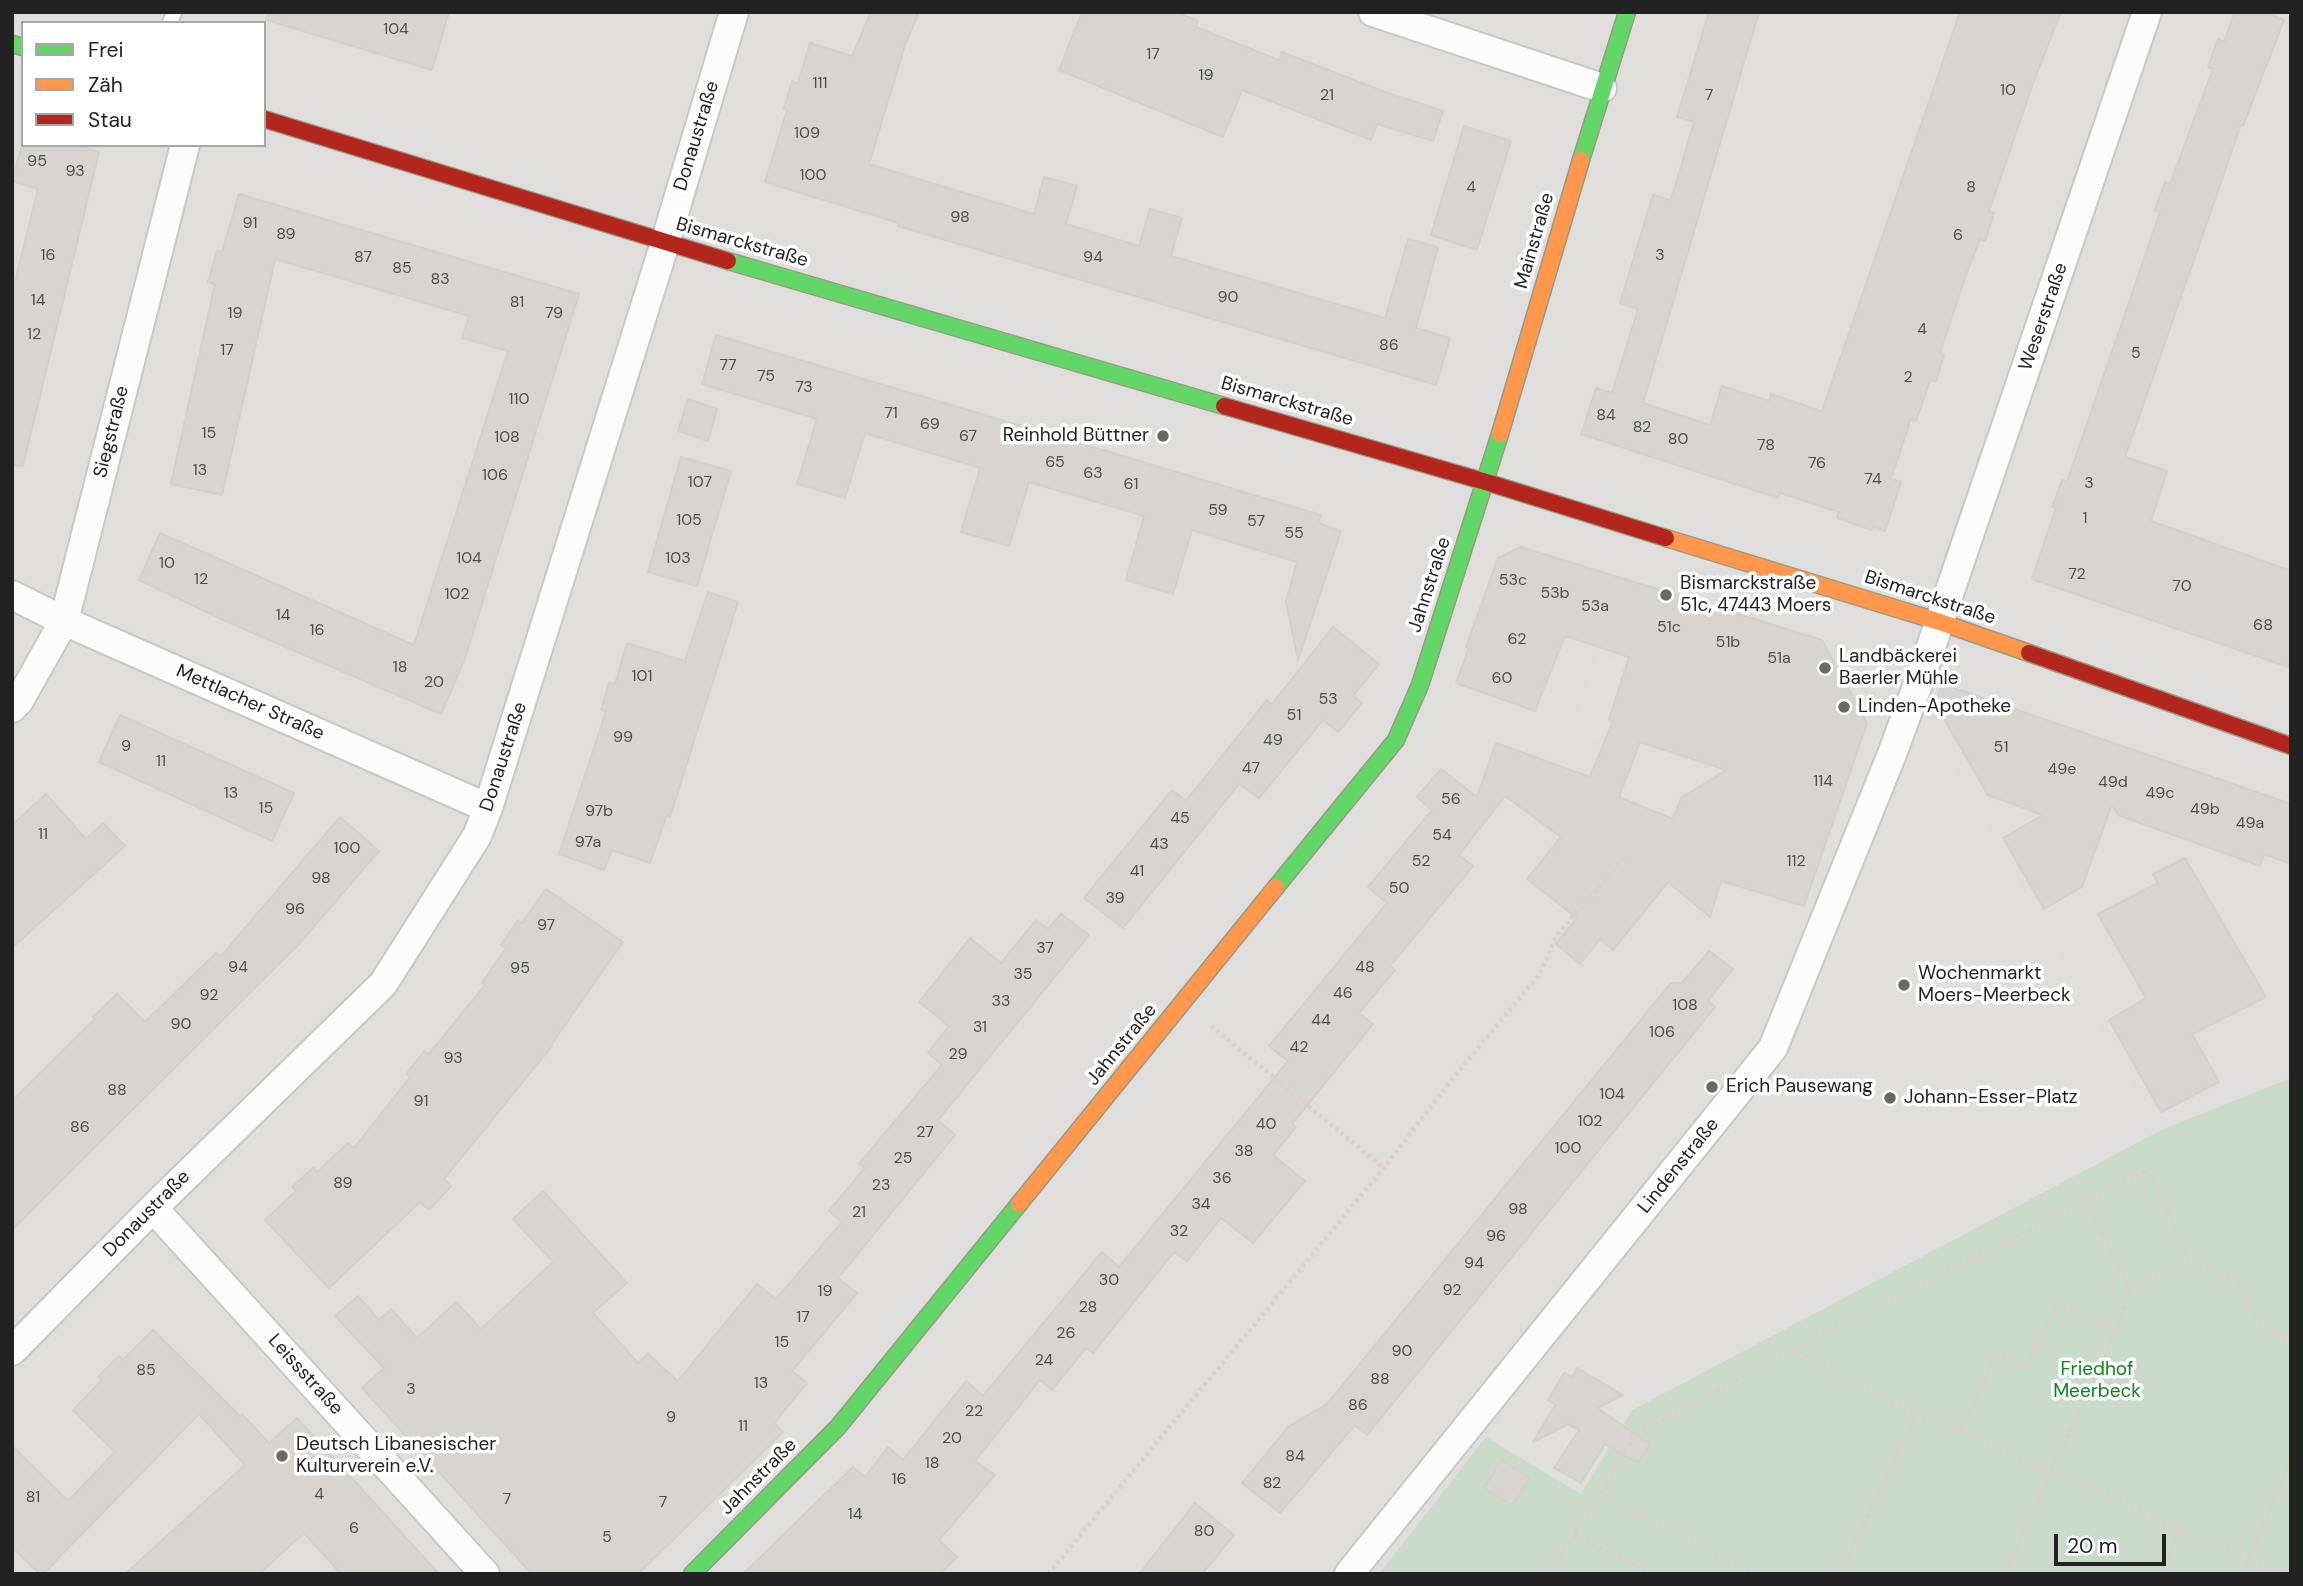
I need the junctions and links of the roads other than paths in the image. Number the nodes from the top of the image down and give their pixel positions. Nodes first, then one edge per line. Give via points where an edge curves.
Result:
1 (734, 12) edge
2 (1373, 12) edge
3 (1627, 12) edge
4 (2147, 12) edge
5 (1602, 88) junction
6 (266, 120) edge
7 (184, 147) edge
8 (665, 243) junction
9 (1486, 482) junction
10 (12, 595) edge
11 (64, 621) junction
12 (1940, 622) junction
13 (12, 708) edge
14 (2291, 746) edge
15 (488, 808) junction
16 (153, 1208) junction
17 (12, 1351) edge
18 (485, 1574) edge
19 (692, 1574) edge
20 (1349, 1574) edge

1 - 8 street, Donaustraße
2 - 5 street
3 - 5 main road, Mainstraße
4 - 12 street, Weserstraße
5 - 9 main road, Mainstraße
6 - 8 main road, Bismarckstraße
7 - 11 street, Siegstraße
8 - 9 main road, Bismarckstraße
8 - 15 street, Donaustraße
9 - 12 main road, Bismarckstraße
9 - 19 main road, Jahnstraße via 1420,685 1396,740 838,1427
10 - 11 street, Mettlacher Straße
11 - 13 street, Siegstraße
11 - 15 street, Mettlacher Straße
12 - 14 main road, Bismarckstraße
12 - 20 street, Lindenstraße via 1773,1048
15 - 16 street, Donaustraße via 477,836 383,984
16 - 17 street, Donaustraße
16 - 18 street, Leissstraße

